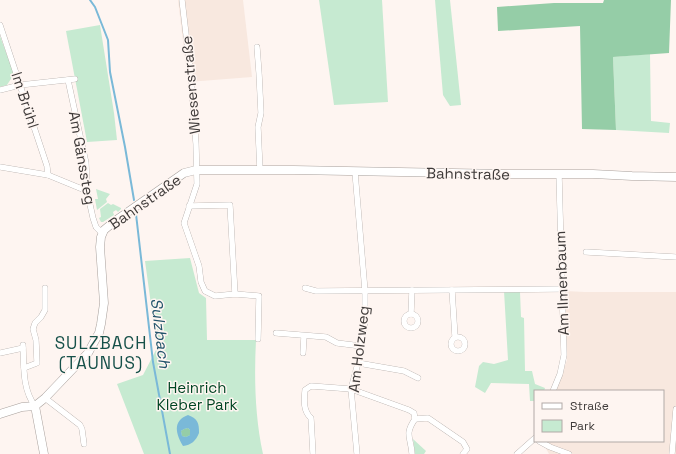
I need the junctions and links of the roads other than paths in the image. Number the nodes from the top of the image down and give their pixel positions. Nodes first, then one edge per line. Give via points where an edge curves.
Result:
1 (182, 0) edge
2 (0, 25) edge
3 (257, 47) dead end
4 (75, 79) dead end
5 (68, 80) junction
6 (20, 85) junction
7 (0, 90) edge
8 (0, 167) edge
9 (196, 170) junction
10 (260, 170) junction
11 (355, 172) junction
12 (559, 174) junction
13 (48, 175) junction
14 (676, 176) edge
15 (87, 191) junction
16 (189, 206) junction
17 (102, 233) junction
18 (586, 252) dead end
19 (676, 257) edge
20 (45, 288) dead end
21 (306, 288) dead end
22 (562, 289) junction
23 (412, 290) junction
24 (452, 290) junction
25 (365, 291) junction
26 (235, 294) junction
27 (411, 314) dead end
28 (276, 333) dead end
29 (304, 336) junction
30 (455, 337) dead end
31 (258, 339) dead end
32 (361, 346) junction
33 (0, 353) edge
34 (303, 353) dead end
35 (358, 363) junction
36 (24, 368) junction
37 (418, 378) dead end
38 (351, 389) junction
39 (553, 390) edge
40 (45, 398) junction
41 (35, 406) junction
42 (676, 409) edge
43 (0, 414) edge
44 (415, 419) junction
45 (534, 440) edge
46 (541, 442) edge
47 (84, 444) dead end
48 (673, 453) edge
49 (44, 454) edge
50 (313, 454) edge
51 (357, 454) edge
52 (412, 454) edge
53 (463, 454) edge
54 (517, 454) edge
55 (569, 454) edge

1 - 9 street, Wiesenstraße via 191,77
2 - 6 street, Im Brühl
3 - 10 street via 261,113 258,127
4 - 5 street
5 - 6 street
5 - 15 street, Am Gänssteg via 86,163
6 - 7 street
6 - 13 street, Im Brühl
8 - 13 street
9 - 10 street, Bahnstraße
9 - 16 street, Wiesenstraße via 197,184
9 - 17 street, Bahnstraße via 174,179
10 - 11 street, Bahnstraße
11 - 12 street, Bahnstraße
11 - 25 street, Am Holzweg
12 - 14 street, Bahnstraße
12 - 22 street, Am Ilmenbaum
13 - 15 street
15 - 17 street, Am Gänssteg via 96,227
16 - 26 street, Wiesenstraße via 184,223 200,270 202,285 208,293 215,296
16 - 26 street via 230,205
17 - 40 street via 100,247 104,303 99,333 84,358
18 - 19 street
20 - 36 street via 46,310 33,329 38,363
21 - 25 street, Am Holzweg via 316,291
22 - 24 street
22 - 39 street, Am Ilmenbaum via 564,355
23 - 24 street
23 - 25 street
23 - 27 street
24 - 30 street
25 - 32 street, Am Holzweg via 365,322
26 - 31 street, Wiesenstraße via 259,296
28 - 29 street
29 - 32 street via 326,337 337,343
29 - 34 street
32 - 35 street, Am Holzweg
33 - 36 street via 23,346
35 - 37 street via 404,371
35 - 38 street, Am Holzweg
36 - 41 street via 28,397
38 - 44 street via 409,410 414,413
38 - 50 street via 311,386 305,390 306,414 311,418
38 - 51 street, Am Holzweg
40 - 41 street
40 - 47 street via 80,425
41 - 43 street
41 - 49 street
42 - 48 street
44 - 52 street via 408,433
44 - 53 street via 428,418 463,442 467,449
45 - 54 street
46 - 55 street

